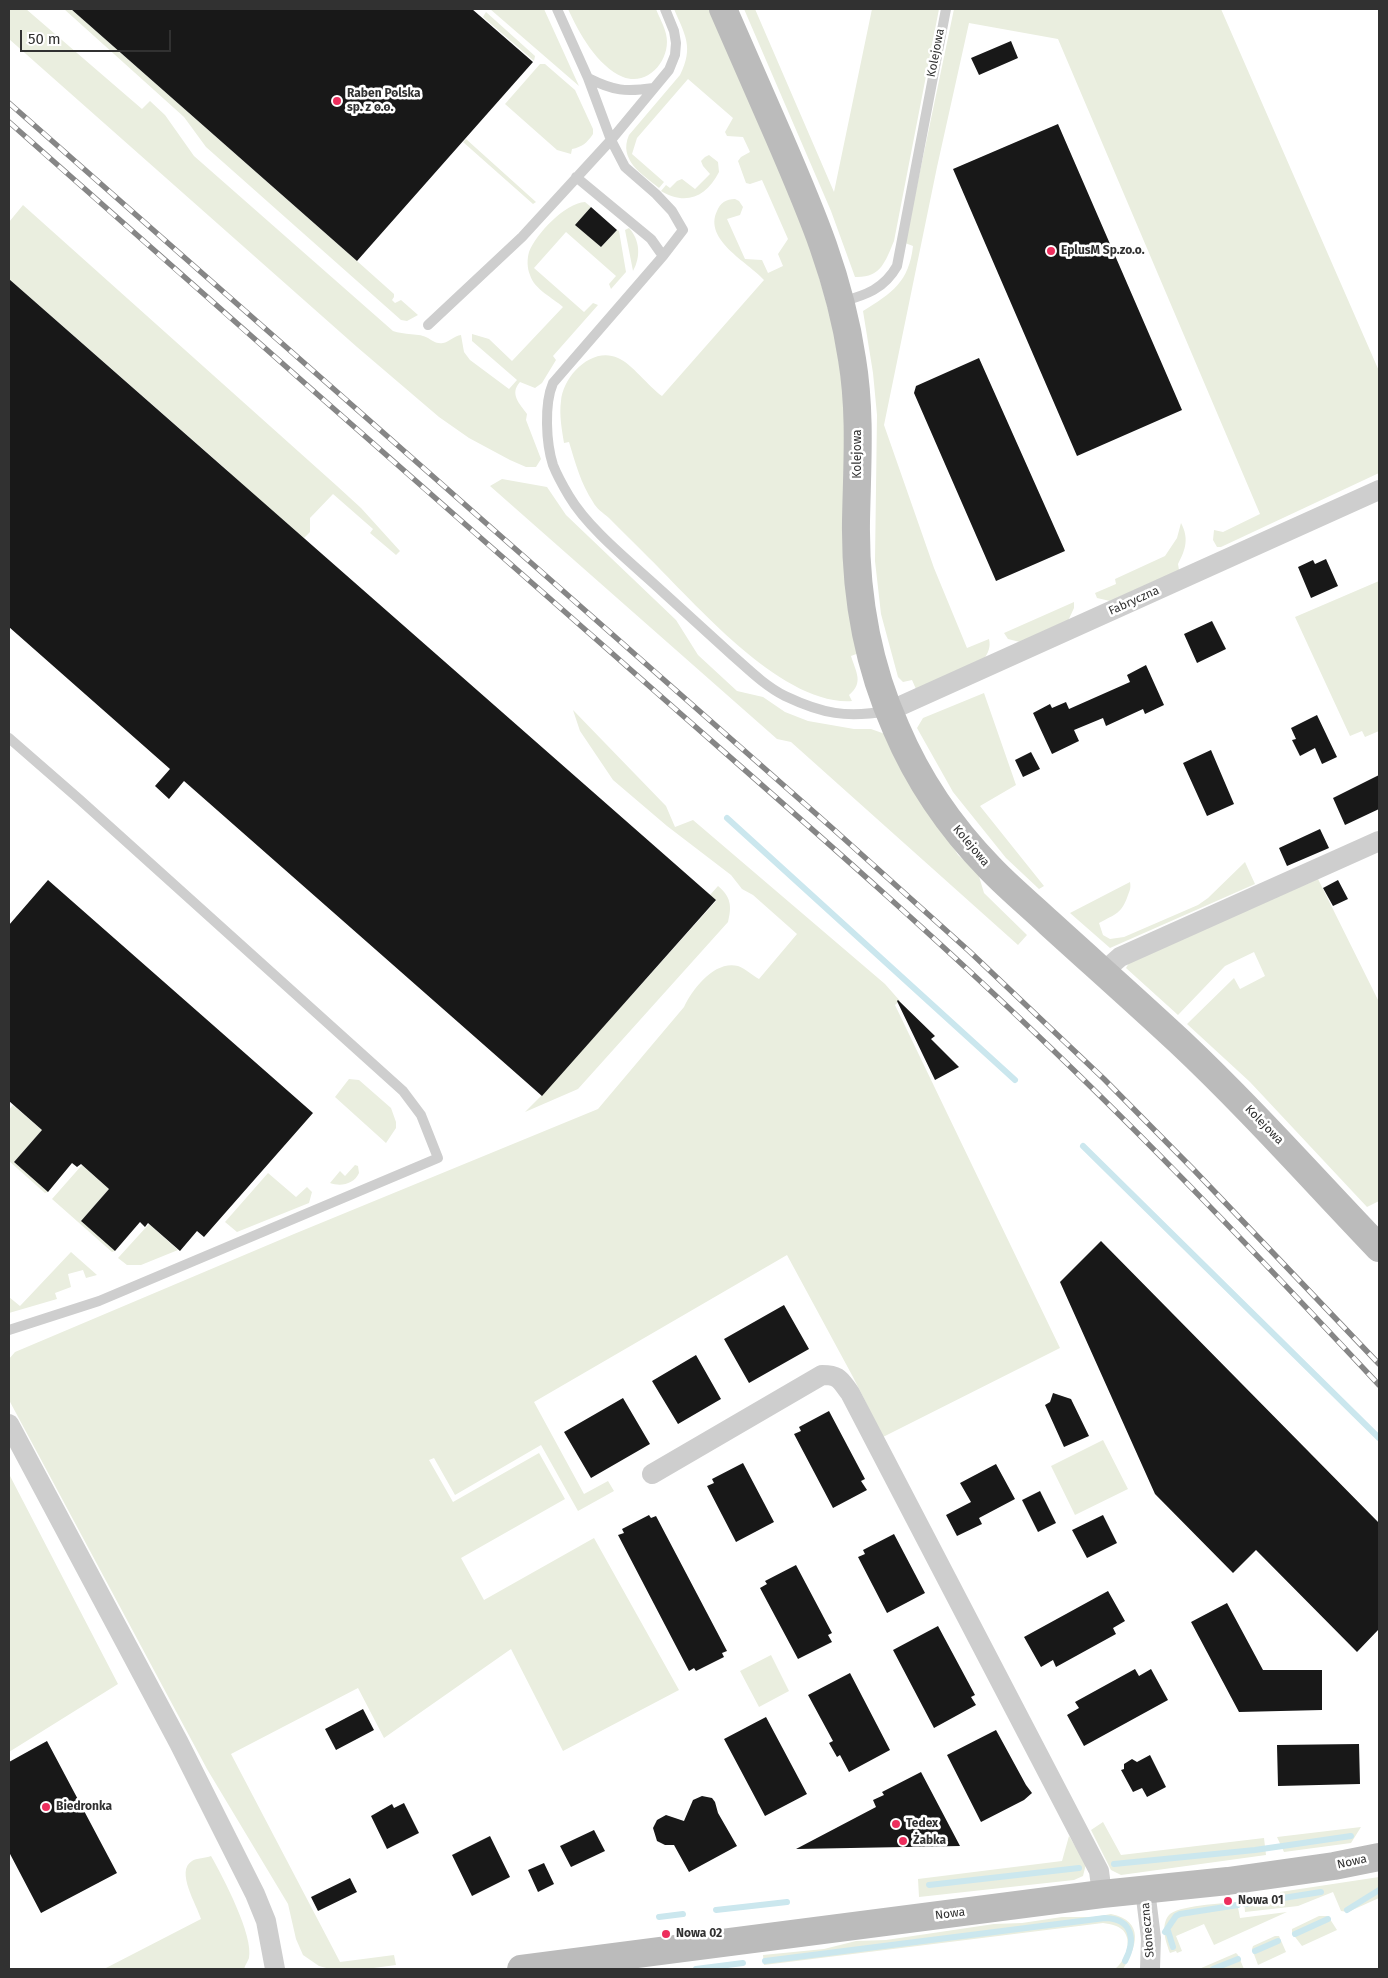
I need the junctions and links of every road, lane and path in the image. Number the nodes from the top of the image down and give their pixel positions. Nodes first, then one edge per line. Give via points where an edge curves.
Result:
1 (557, 9) edge
2 (664, 9) edge
3 (723, 9) edge
4 (946, 9) edge
5 (588, 78) junction
6 (654, 88) junction
7 (611, 140) junction
8 (576, 178) junction
9 (663, 256) junction
10 (841, 302) junction
11 (428, 325) dead end
12 (1379, 490) edge
13 (889, 711) junction
14 (9, 738) edge
15 (1379, 841) edge
16 (1103, 972) junction
17 (1379, 1248) edge
18 (9, 1330) edge
19 (9, 1424) edge
20 (652, 1474) dead end
21 (1379, 1857) edge
22 (1145, 1890) junction
23 (1102, 1894) junction
24 (275, 1969) edge
25 (521, 1969) edge
26 (1150, 1969) edge

1 - 5 lane
2 - 6 lane via 674,31 675,55 669,70
3 - 10 street, Kolejowa via 813,214
4 - 10 lane, Kolejowa via 898,266 880,287
5 - 6 lane via 609,88 627,91
5 - 7 lane
6 - 7 lane
7 - 8 lane
7 - 9 lane via 625,167 672,211 683,230
8 - 9 lane via 651,239
8 - 11 lane via 522,237
9 - 13 lane via 554,383 549,397 548,425 557,474 587,521 767,685 808,706 836,714 852,716
10 - 13 street, Kolejowa via 853,363 858,417 858,578 868,643
12 - 13 street, Fabryczna
13 - 16 street, Kolejowa via 926,786 975,852
14 - 18 lane via 403,1092 420,1115 438,1158 99,1301
15 - 16 street via 1120,957
16 - 17 street, Kolejowa via 1212,1072
19 - 24 street via 175,1735 255,1894 266,1920
20 - 23 street via 822,1375 840,1379 1099,1871
21 - 22 street, Nowa via 1228,1881
22 - 23 street, Nowa
22 - 26 street, Słoneczna via 1151,1938
23 - 25 street, Nowa

